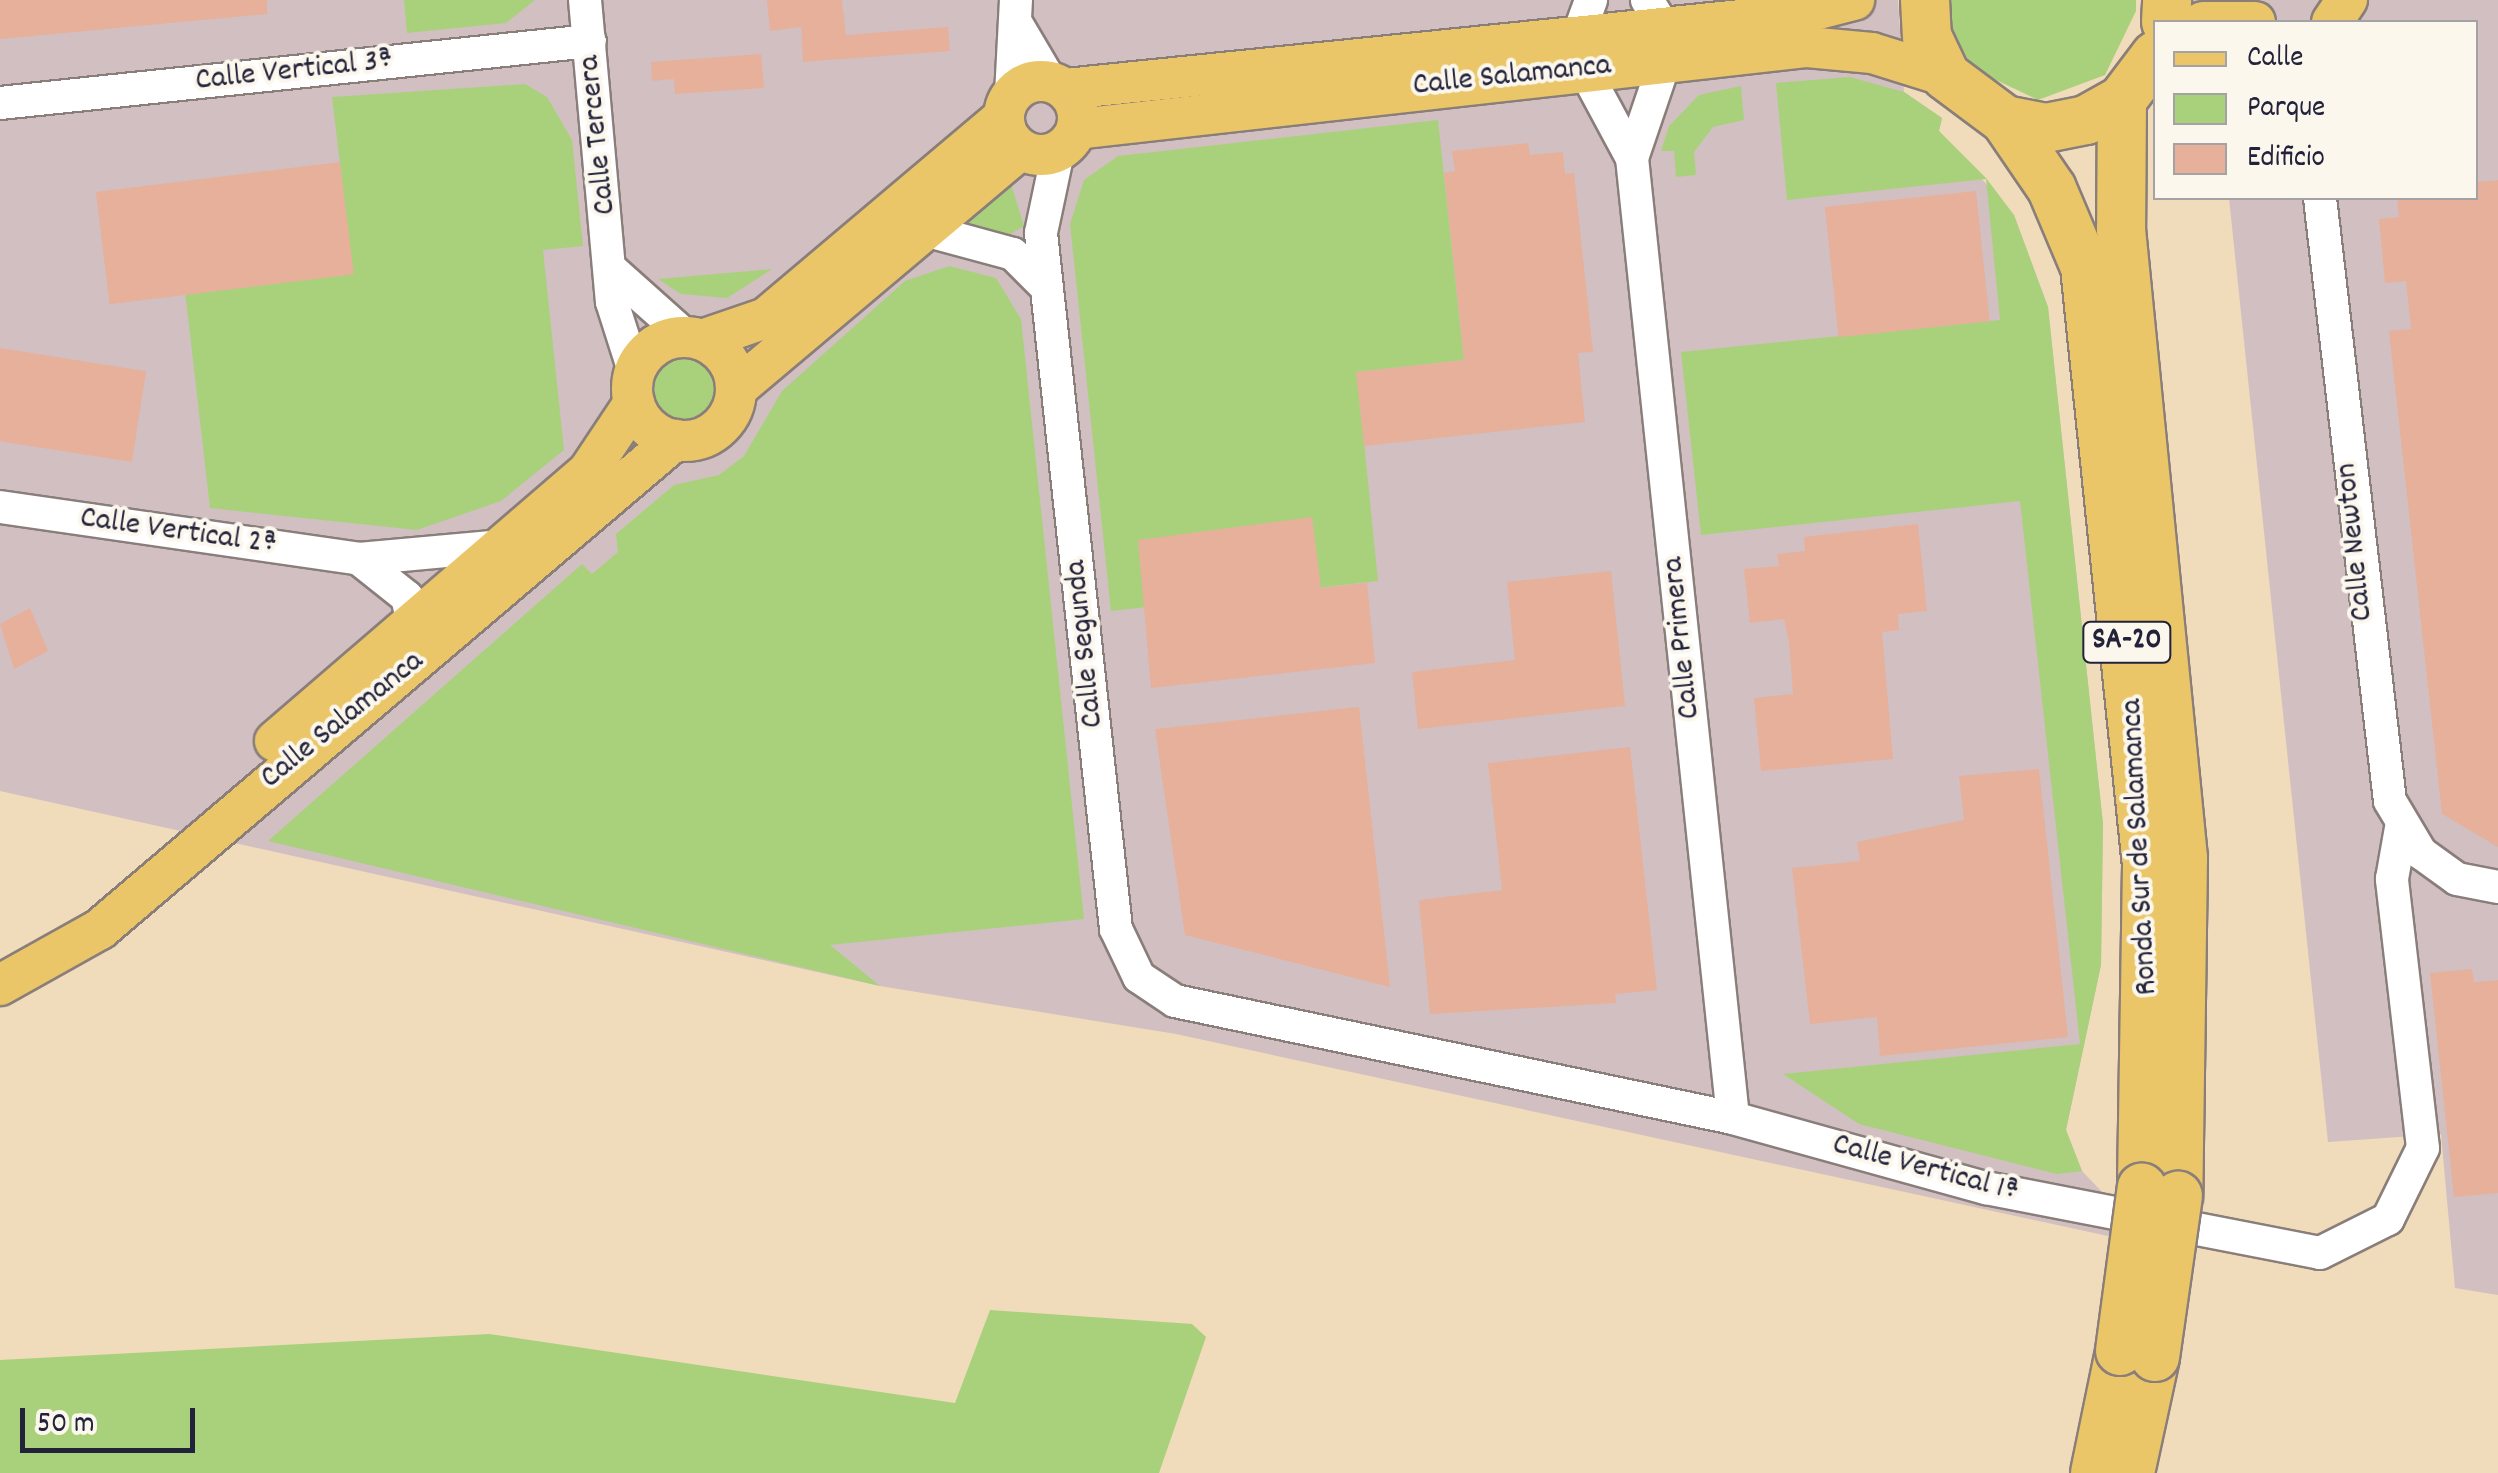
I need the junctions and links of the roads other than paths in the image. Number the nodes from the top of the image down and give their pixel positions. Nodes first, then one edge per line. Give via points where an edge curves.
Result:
1 (585, 0) edge
2 (1854, 0) edge
3 (1924, 0) edge
4 (1017, 13) edge
5 (1659, 30) edge
6 (1584, 35) edge
7 (590, 41) junction
8 (2153, 60) edge
9 (1946, 76) junction
10 (1059, 86) junction
11 (2122, 100) junction
12 (0, 103) edge
13 (2004, 120) junction
14 (1034, 129) junction
15 (1632, 158) junction
16 (2320, 200) edge
17 (921, 228) junction
18 (612, 271) junction
19 (1047, 288) junction
20 (694, 339) junction
21 (634, 389) junction
22 (736, 389) junction
23 (675, 440) junction
24 (0, 508) edge
25 (502, 546) junction
26 (359, 559) junction
27 (413, 622) junction
28 (220, 806) junction
29 (2402, 828) junction
30 (2440, 868) junction
31 (2498, 888) edge
32 (112, 901) junction
33 (2399, 914) junction
34 (0, 960) edge
35 (0, 984) edge
36 (1154, 990) joint
37 (1733, 1118) junction
38 (2160, 1192) junction
39 (2137, 1354) junction
40 (2095, 1473) edge
41 (2130, 1473) edge

1 - 7 street, Calle Tercera
2 - 5 main road, Calle Salamanca
3 - 9 highway, Ronda Sur de Salamanca / SA-20 via 1927,36
4 - 10 street, Calle Segunda
4 - 14 street, Calle Segunda
5 - 6 main road, Calle Salamanca
5 - 9 main road, Calle Salamanca via 1842,47
5 - 15 street, Calle Primera
6 - 10 main road, Calle Salamanca
6 - 14 main road, Calle Salamanca
6 - 15 street, Calle Primera
7 - 12 street, Calle Vertical 3ª
7 - 18 street, Calle Tercera
8 - 11 highway
9 - 13 highway, Ronda Sur de Salamanca / SA-20
10 - 14 main road
10 - 14 main road, Calle Salamanca
11 - 13 highway via 2046,128
11 - 38 highway, Ronda Sur de Salamanca / SA-20 via 2120,211 2184,858
13 - 38 highway, Ronda Sur de Salamanca / SA-20 via 2052,189 2085,266 2147,866
14 - 17 main road
14 - 19 street, Calle Segunda
14 - 20 main road via 766,318
15 - 37 street, Calle Primera
16 - 29 street, Calle Newton via 2378,745
17 - 19 street via 1014,254
17 - 22 main road
18 - 20 street
18 - 21 street, Calle Tercera
19 - 36 street, Calle Segunda via 1116,929
20 - 21 main road via 649,351
20 - 22 main road via 722,354
21 - 23 main road via 645,424
21 - 25 main road, Calle Salamanca via 588,472
22 - 23 main road via 718,429
23 - 28 main road, Calle Salamanca
24 - 26 street, Calle Vertical 2ª
25 - 26 street, Calle Vertical 2ª
25 - 27 main road, Calle Salamanca
26 - 27 street via 407,597
27 - 28 main road, Calle Salamanca
28 - 32 main road, Calle Salamanca
29 - 30 street, Calle Newton
29 - 33 street, Calle Vertical 1ª via 2392,879
30 - 31 street
30 - 33 street
32 - 34 main road, Calle Salamanca
32 - 35 main road, Calle Salamanca via 32,973
33 - 37 street, Calle Vertical 1ª via 2423,1148 2388,1219 2354,1243 2320,1252 2277,1248 1986,1188
36 - 37 street, Calle Vertical 1ª via 1196,1007
38 - 39 highway, Ronda Sur de Salamanca / SA-20, bridge
39 - 40 highway, Ronda Sur de Salamanca / SA-20
39 - 41 highway, Ronda Sur de Salamanca / SA-20

